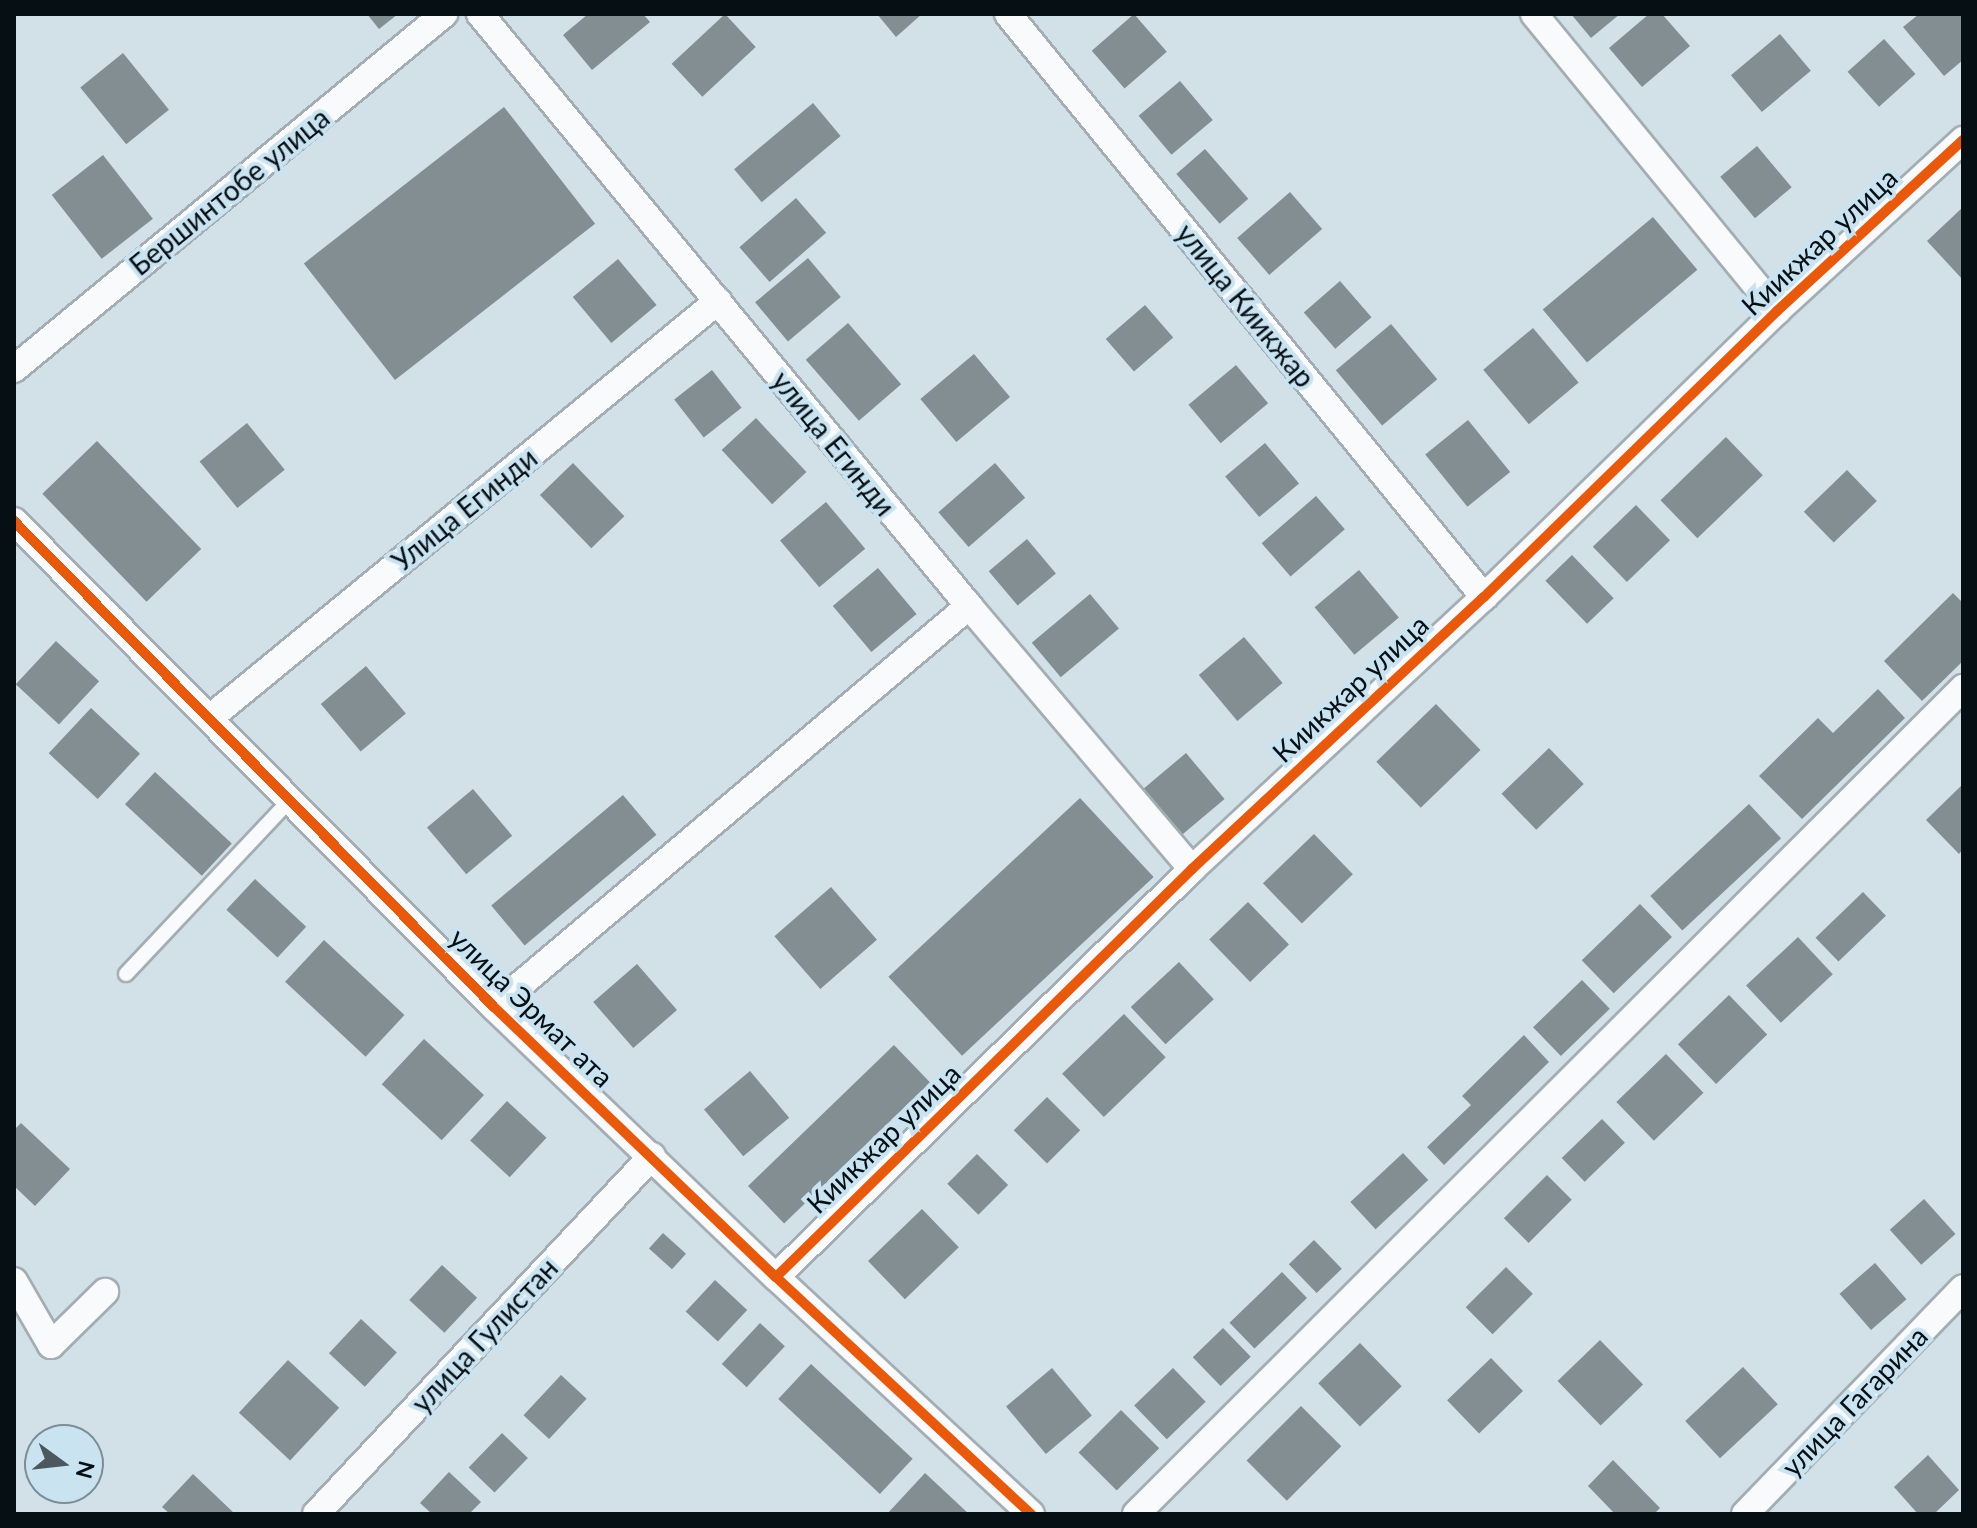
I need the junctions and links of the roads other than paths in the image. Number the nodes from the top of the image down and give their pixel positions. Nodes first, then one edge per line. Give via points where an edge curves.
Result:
1 (444, 14) edge
2 (480, 14) edge
3 (1008, 14) edge
4 (1534, 14) edge
5 (1963, 140) edge
6 (718, 301) junction
7 (1777, 311) junction
8 (14, 369) edge
9 (14, 521) edge
10 (1484, 597) junction
11 (969, 606) junction
12 (1963, 688) edge
13 (211, 717) junction
14 (291, 799) junction
15 (1192, 869) junction
16 (126, 974) dead end
17 (494, 1007) junction
18 (652, 1156) junction
19 (776, 1277) junction
20 (14, 1281) edge
21 (1963, 1288) edge
22 (105, 1292) dead end
23 (316, 1514) edge
24 (1031, 1514) edge
25 (1136, 1514) edge
26 (1745, 1514) edge

1 - 8 street, Бершинтобе улица
2 - 6 street, улица Егинди
3 - 10 street, улица Киикжар
4 - 7 street
5 - 7 street, Киикжар улица
6 - 11 street, улица Егинди
6 - 13 street, Улица Егинди
7 - 10 street, Киикжар улица
9 - 13 street, улица Эрмат ата
10 - 15 street, Киикжар улица
11 - 15 street, улица Егинди
11 - 17 street
12 - 25 street
13 - 14 street, улица Эрмат ата
14 - 16 lane
14 - 17 street, улица Эрмат ата
15 - 19 street, Киикжар улица
17 - 18 street, улица Эрмат ата
18 - 19 street, улица Эрмат ата
18 - 23 street, улица Гулистан
19 - 24 street, улица Эрмат ата
20 - 22 street via 51,1345
21 - 26 street, улица Гагарина

